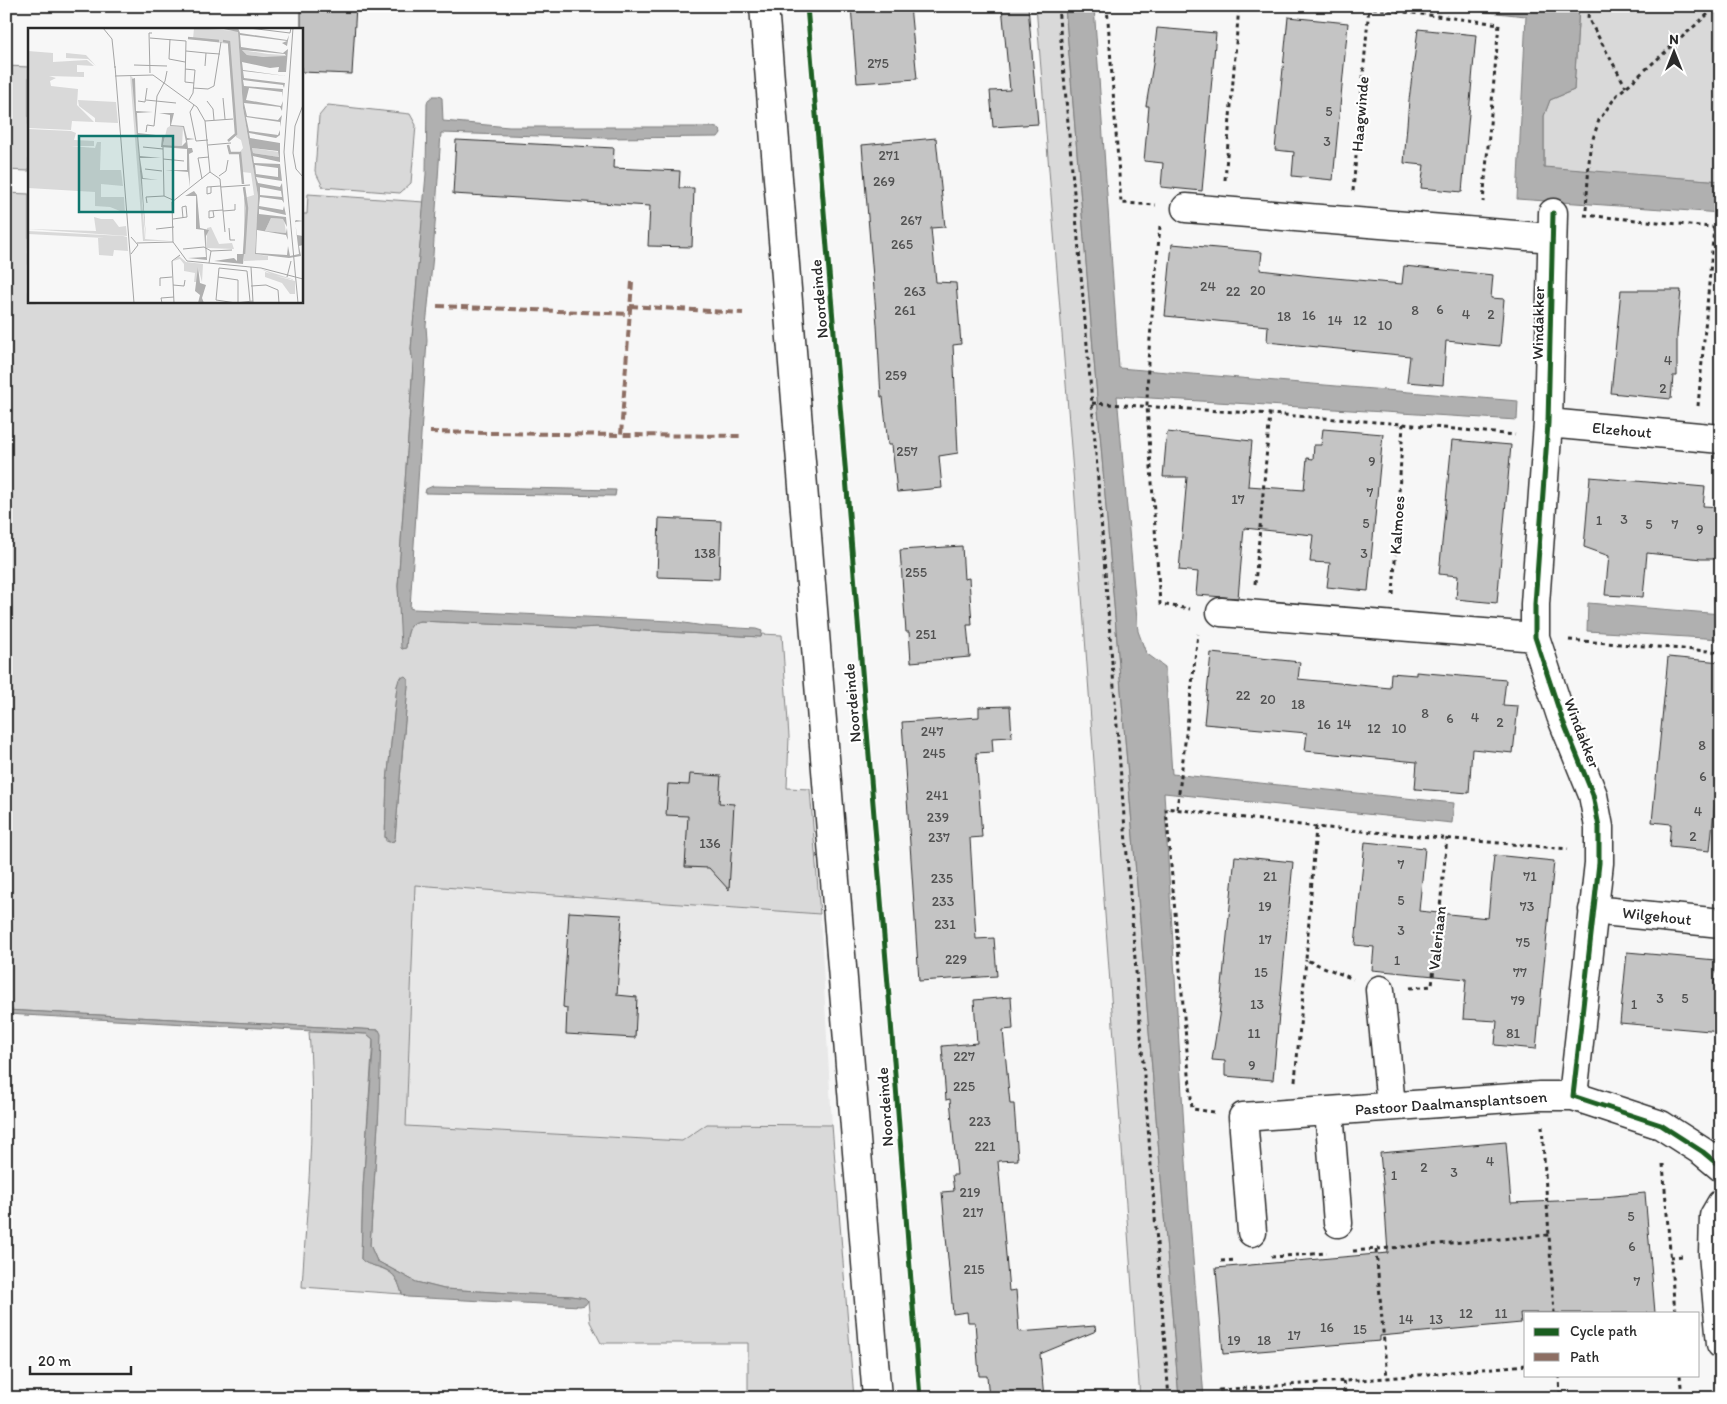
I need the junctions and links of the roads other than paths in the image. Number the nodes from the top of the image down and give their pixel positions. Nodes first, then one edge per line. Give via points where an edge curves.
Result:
1 (764, 6) edge
2 (1174, 207) road end
3 (1548, 431) junction
4 (1708, 438) edge
5 (1211, 611) road end
6 (1535, 638) junction
7 (1593, 910) junction
8 (1721, 922) edge
9 (1380, 990) road end
10 (1573, 1096) junction
11 (1391, 1106) junction
12 (1329, 1111) junction
13 (1721, 1168) edge
14 (1721, 1204) edge
15 (1338, 1223) dead end
16 (1252, 1232) dead end
17 (1721, 1344) edge
18 (877, 1398) edge

1 - 18 street, Noordeinde
2 - 3 street, Windakker via 1481,232 1553,225
3 - 4 street, Elzehout
3 - 6 street, Windakker
5 - 6 street
6 - 7 street, Windakker via 1561,716 1593,795 1599,827
7 - 8 street, Wilgehout
7 - 10 street, Windakker
9 - 11 street
10 - 11 street, Pastoor Daalmansplantsoen
10 - 13 street via 1660,1125 1703,1152
11 - 12 street, Pastoor Daalmansplantsoen
12 - 15 street
12 - 16 street, Pastoor Daalmansplantsoen via 1243,1117
14 - 17 street via 1714,1216 1713,1254

